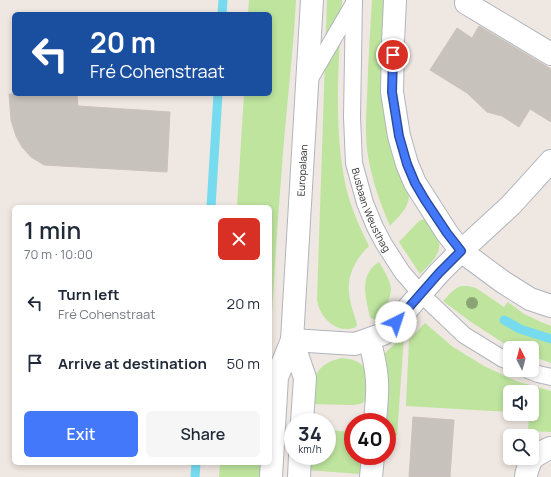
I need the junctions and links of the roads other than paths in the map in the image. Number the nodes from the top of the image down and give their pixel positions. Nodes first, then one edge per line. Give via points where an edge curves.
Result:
1 (312, 0) edge
2 (395, 0) edge
3 (354, 2) edge
4 (466, 3) dead end
5 (551, 54) edge
6 (307, 83) junction
7 (551, 161) edge
8 (461, 251) junction
9 (421, 294) junction
10 (551, 306) edge
11 (292, 340) junction
12 (369, 340) junction
13 (503, 359) edge
14 (539, 374) edge
15 (551, 377) edge
16 (303, 413) edge
17 (375, 413) edge
18 (551, 448) edge
19 (272, 460) edge
20 (272, 465) edge
21 (300, 465) edge
22 (372, 465) edge
23 (271, 477) edge
24 (299, 477) edge
25 (371, 477) edge
26 (526, 477) edge

1 - 6 street, Europalaan
2 - 8 street via 392,92 399,136 415,183
3 - 6 lane
3 - 9 lane, Busbaan Weusthag via 354,163 365,203 375,227 402,272
4 - 5 street
6 - 11 street, Europalaan
7 - 8 street via 511,205
8 - 9 street
8 - 10 street via 530,299
9 - 12 street via 383,334
9 - 13 lane, Busbaan Weusthag via 464,335
11 - 12 street via 355,344
11 - 16 street, Europalaan via 305,378
11 - 19 street, Europalaan via 277,377
12 - 17 street via 377,376
14 - 15 lane
18 - 26 street via 533,458
20 - 23 street, Europalaan
21 - 24 street
22 - 25 street

